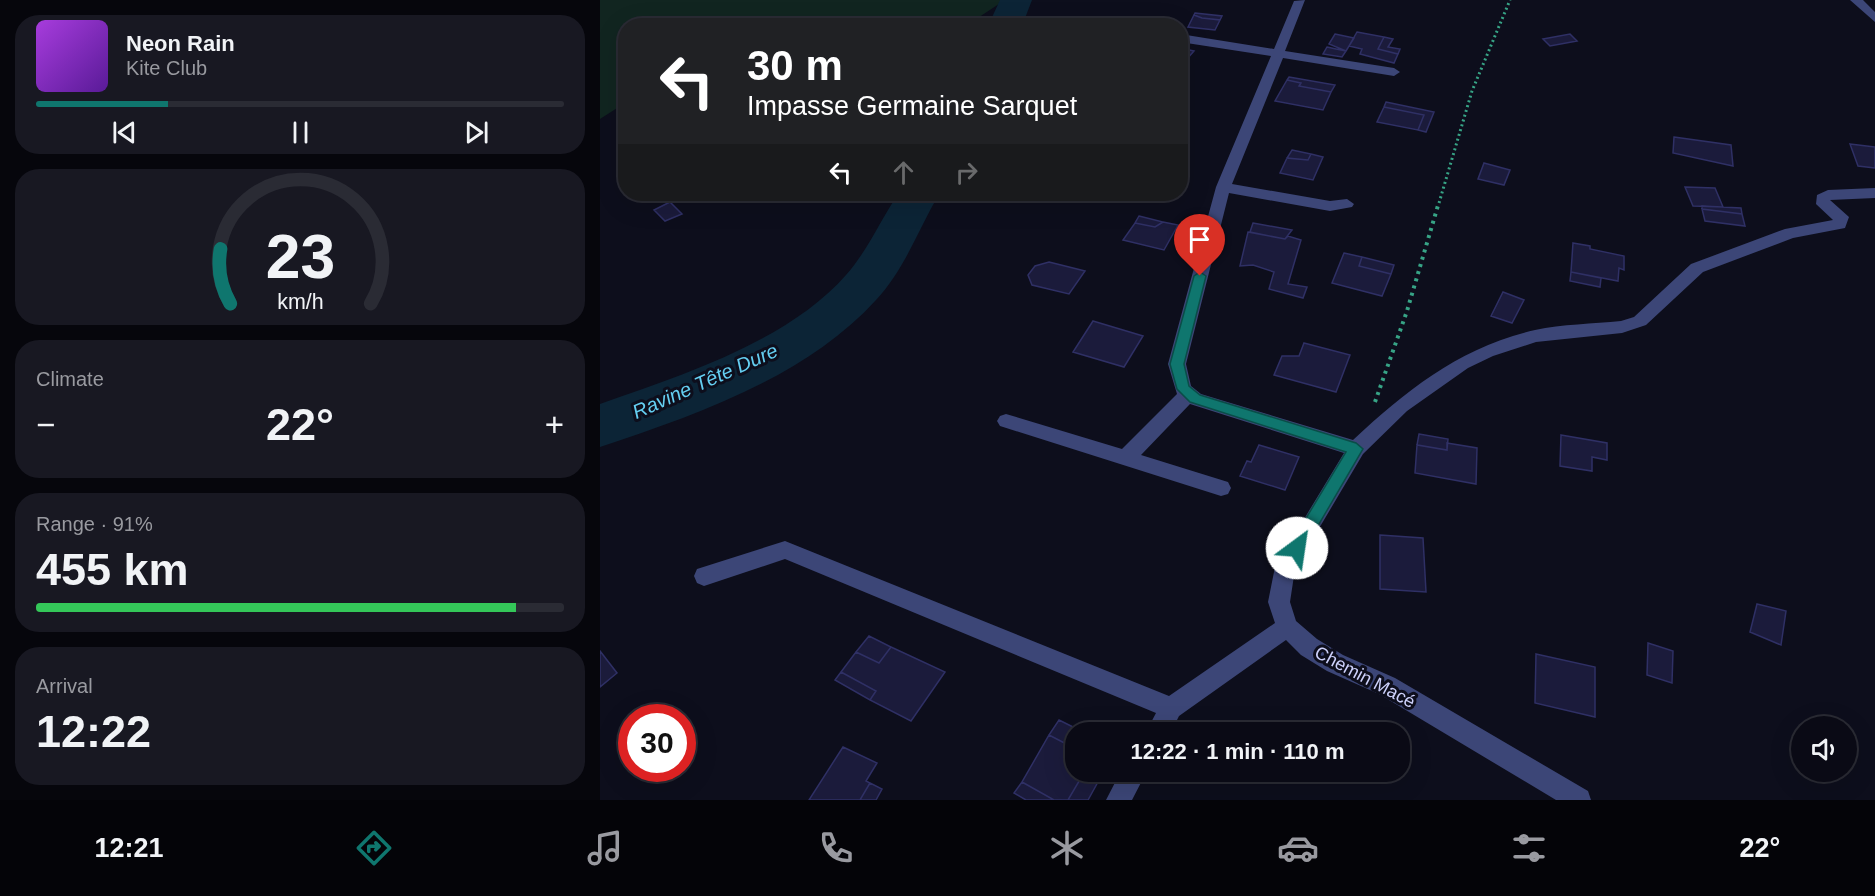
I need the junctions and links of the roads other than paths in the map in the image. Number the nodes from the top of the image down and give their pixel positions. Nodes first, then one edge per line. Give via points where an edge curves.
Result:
1 (1856, 0) edge
2 (1300, 1) edge
3 (1875, 18) edge
4 (1188, 39) edge
5 (1280, 53) junction
6 (1394, 72) dead end
7 (1223, 187) junction
8 (1875, 193) edge
9 (1347, 204) dead end
10 (1189, 394) junction
11 (1006, 421) dead end
12 (1362, 444) junction
13 (1127, 457) junction
14 (1221, 488) dead end
15 (704, 576) dead end
16 (1287, 627) junction
17 (1172, 708) junction
18 (1164, 722) edge
19 (1129, 782) edge
20 (1118, 800) edge
21 (1579, 800) edge

1 - 3 street
2 - 5 street
4 - 5 street
5 - 6 street
5 - 7 street
7 - 9 street via 1330,206
7 - 10 street via 1177,364 1183,389
8 - 12 street via 1822,198 1823,204 1840,217 1840,224 1790,233 1697,268 1640,321 1622,327 1536,336 1462,363 1401,406
10 - 12 street via 1195,399
10 - 13 street
11 - 13 street
12 - 16 street via 1285,567 1279,602
13 - 14 street
15 - 17 street via 785,550
16 - 17 street
16 - 21 street, Chemin Macé via 1335,663 1387,686
17 - 18 street
19 - 20 street

